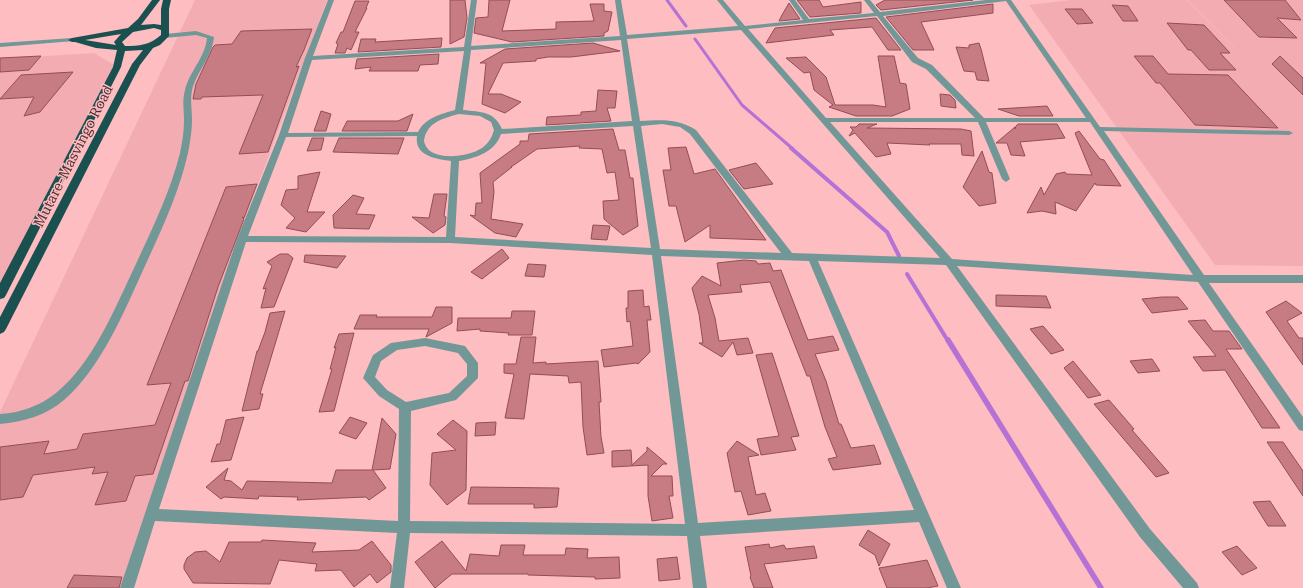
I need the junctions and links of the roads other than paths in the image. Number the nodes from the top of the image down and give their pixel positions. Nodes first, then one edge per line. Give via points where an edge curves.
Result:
1 (156, 0) edge
2 (167, 0) edge
3 (331, 0) edge
4 (474, 0) edge
5 (618, 0) edge
6 (720, 0) edge
7 (792, 0) edge
8 (867, 0) edge
9 (1003, 0) edge
10 (1008, 0) edge
11 (878, 14) junction
12 (808, 22) junction
13 (743, 28) junction
14 (132, 30) junction
15 (165, 32) junction
16 (624, 38) junction
17 (72, 40) junction
18 (0, 45) edge
19 (150, 46) junction
20 (122, 48) junction
21 (468, 49) junction
22 (309, 58) junction
23 (458, 112) junction
24 (980, 119) junction
25 (824, 120) junction
26 (1093, 120) junction
27 (637, 124) junction
28 (1100, 129) junction
29 (499, 132) junction
30 (1288, 133) dead end
31 (420, 134) junction
32 (283, 135) junction
33 (455, 159) junction
34 (1006, 179) dead end
35 (242, 239) junction
36 (450, 240) junction
37 (656, 252) junction
38 (788, 255) junction
39 (812, 257) junction
40 (949, 262) junction
41 (1200, 279) junction
42 (1303, 280) edge
43 (0, 295) edge
44 (0, 329) edge
45 (405, 407) junction
46 (0, 419) edge
47 (1303, 426) edge
48 (150, 515) junction
49 (923, 516) junction
50 (404, 527) junction
51 (692, 530) junction
52 (127, 588) edge
53 (397, 588) edge
54 (700, 588) edge
55 (954, 588) edge
56 (1192, 588) edge

1 - 14 highway, Mutare-Masvingo Road
2 - 15 highway
3 - 22 street
4 - 21 street
5 - 16 street
6 - 13 street
7 - 12 street
8 - 11 street
9 - 11 street
10 - 26 street
11 - 12 street
11 - 24 street via 915,60 929,67
12 - 13 street
13 - 16 street
13 - 25 street
14 - 15 highway via 150,26
14 - 17 highway
14 - 20 highway, Mutare-Masvingo Road via 118,42
15 - 19 highway, Mutare-Masvingo Road via 157,43
15 - 46 street via 196,33 211,37 211,45 190,85 184,151 170,198 130,287 86,368 64,393 44,407 22,417
16 - 21 street
16 - 27 street
17 - 18 street
17 - 20 highway
19 - 20 highway
19 - 44 highway, Mutare-Masvingo Road via 136,64
20 - 43 highway, Mutare-Masvingo Road via 107,88
21 - 22 street
21 - 23 street
22 - 32 street
23 - 29 street via 482,114 492,119
23 - 31 street via 438,118
24 - 25 street
24 - 26 street
24 - 34 street
25 - 40 street
26 - 28 street
27 - 29 street
27 - 37 street
27 - 38 street via 662,122 682,125 693,132
28 - 30 street
28 - 41 street
29 - 33 street via 490,147 480,153
31 - 32 street
31 - 33 street via 420,143 424,150 432,155
32 - 35 street
33 - 36 street
35 - 36 street
35 - 48 street
36 - 37 street
37 - 38 street
37 - 51 street
38 - 39 street
39 - 40 street
39 - 49 street
40 - 41 street
40 - 56 street via 1145,533
41 - 42 street
41 - 47 street
45 - 45 street via 383,393 369,378 377,358 395,346 425,342 461,348 474,363 472,378 452,397
45 - 50 street
48 - 50 street
48 - 52 street
49 - 51 street
49 - 55 street
50 - 51 street
50 - 53 street
51 - 54 street

